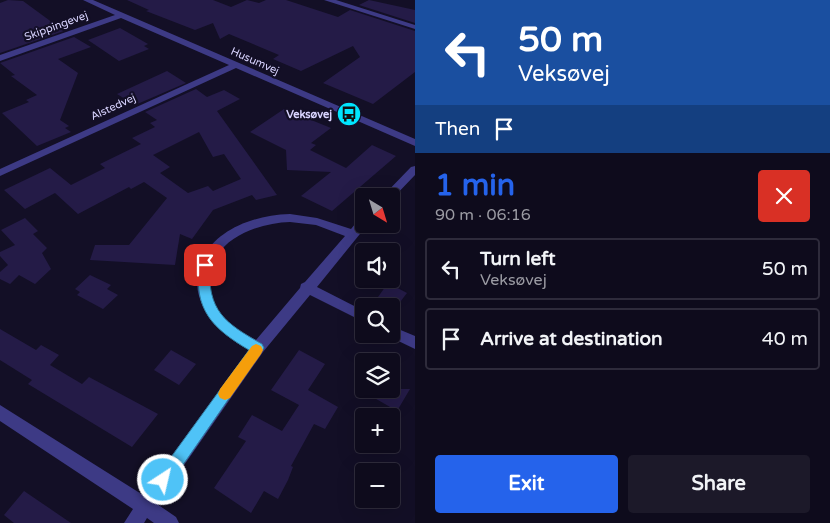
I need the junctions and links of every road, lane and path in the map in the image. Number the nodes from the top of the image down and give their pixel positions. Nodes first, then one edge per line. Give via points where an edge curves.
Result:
1 (87, 0) edge
2 (328, 0) edge
3 (121, 15) junction
4 (415, 27) edge
5 (0, 58) edge
6 (236, 65) junction
7 (415, 144) edge
8 (415, 169) edge
9 (0, 173) edge
10 (396, 188) edge
11 (355, 230) edge
12 (351, 234) junction
13 (306, 287) junction
14 (355, 312) edge
15 (400, 336) edge
16 (415, 343) edge
17 (258, 348) junction
18 (0, 412) edge
19 (145, 506) junction
20 (134, 523) edge
21 (170, 523) edge

1 - 3 street, Husumvej
2 - 4 street
3 - 5 street, Skippingevej
3 - 6 street, Husumvej
6 - 7 street, Husumvej
6 - 9 street, Alstedvej
8 - 10 street
11 - 12 street
12 - 13 street
12 - 17 street via 321,222 281,218 258,221 234,231 216,246 205,265 203,288 211,311 230,332
13 - 14 street
13 - 17 street
15 - 16 street
17 - 19 street
18 - 19 street
19 - 20 street
19 - 21 street

